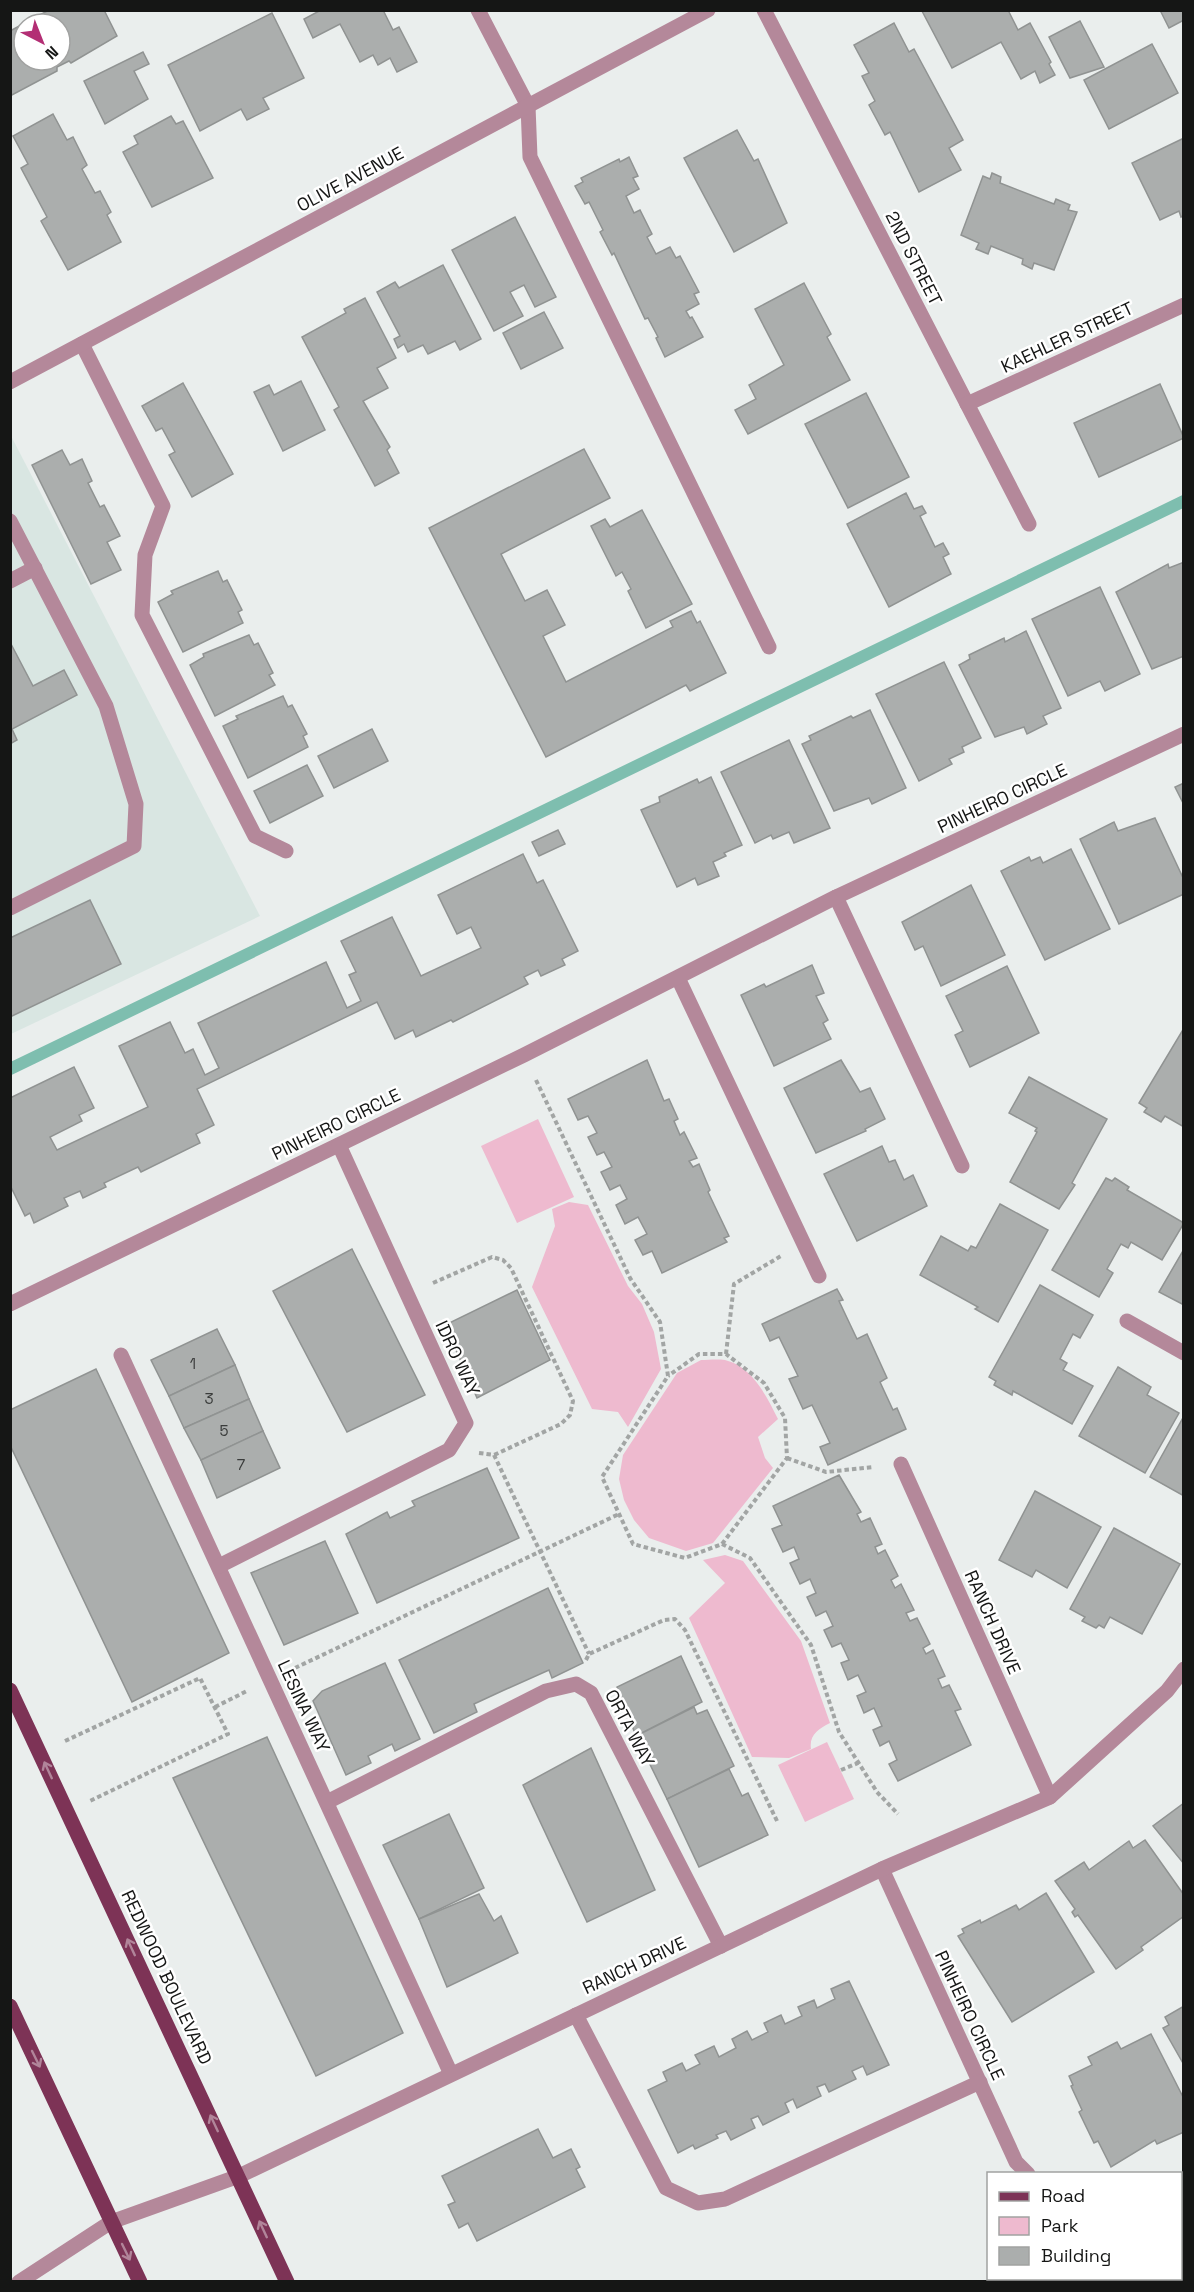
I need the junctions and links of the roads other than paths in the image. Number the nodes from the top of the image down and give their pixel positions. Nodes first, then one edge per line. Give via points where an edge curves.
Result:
1 (478, 10) edge
2 (708, 10) edge
3 (764, 10) edge
4 (528, 106) junction
5 (1184, 305) edge
6 (82, 344) junction
7 (10, 382) edge
8 (967, 404) junction
9 (10, 521) edge
10 (1029, 524) dead end
11 (35, 568) junction
12 (10, 581) edge
13 (769, 647) dead end
14 (1184, 734) edge
15 (286, 851) dead end
16 (836, 897) junction
17 (10, 908) edge
18 (678, 978) junction
19 (339, 1144) junction
20 (962, 1166) dead end
21 (819, 1276) dead end
22 (10, 1304) edge
23 (1127, 1321) dead end
24 (1184, 1353) edge
25 (122, 1355) dead end
26 (901, 1464) road end
27 (219, 1566) junction
28 (1184, 1669) edge
29 (10, 1690) edge
30 (1050, 1797) junction
31 (327, 1802) junction
32 (882, 1869) junction
33 (721, 1946) junction
34 (10, 2006) edge
35 (576, 2015) junction
36 (451, 2074) junction
37 (980, 2082) junction
38 (1026, 2172) edge
39 (238, 2176) junction
40 (111, 2222) junction
41 (19, 2282) edge
42 (141, 2282) edge
43 (287, 2282) edge

1 - 4 street
2 - 4 street, OLIVE AVENUE
3 - 8 street, 2ND STREET
4 - 6 street, OLIVE AVENUE
4 - 13 street via 530,157
5 - 8 street, KAEHLER STREET
6 - 7 street, OLIVE AVENUE
6 - 15 street via 163,506 145,555 142,615 255,836
8 - 10 street, 2ND STREET
9 - 11 street
11 - 12 street
11 - 17 street via 106,706 136,804 134,846
14 - 16 street, PINHEIRO CIRCLE
16 - 18 street, PINHEIRO CIRCLE
16 - 20 street
18 - 19 street, PINHEIRO CIRCLE
18 - 21 street
19 - 22 street, PINHEIRO CIRCLE
19 - 27 street, IDRO WAY via 466,1423 449,1450
23 - 24 street
25 - 27 street, LESINA WAY
26 - 30 street, RANCH DRIVE
27 - 31 street, LESINA WAY
28 - 30 street, RANCH DRIVE via 1167,1691
39 -> 29 main road, REDWOOD BOULEVARD
30 - 32 street, RANCH DRIVE
31 - 33 street, ORTA WAY via 546,1691 576,1684 591,1693
31 - 36 street, LESINA WAY
32 - 33 street, RANCH DRIVE
32 - 37 street, PINHEIRO CIRCLE
33 - 35 street, RANCH DRIVE
34 -> 40 main road
35 - 36 street, RANCH DRIVE
35 - 37 street via 666,2188 698,2203 725,2199
36 - 39 street, RANCH DRIVE
37 - 38 street, PINHEIRO CIRCLE via 1016,2162
39 - 40 street, RANCH DRIVE
43 -> 39 main road, REDWOOD BOULEVARD
40 - 41 street, RANCH DRIVE
40 -> 42 main road

